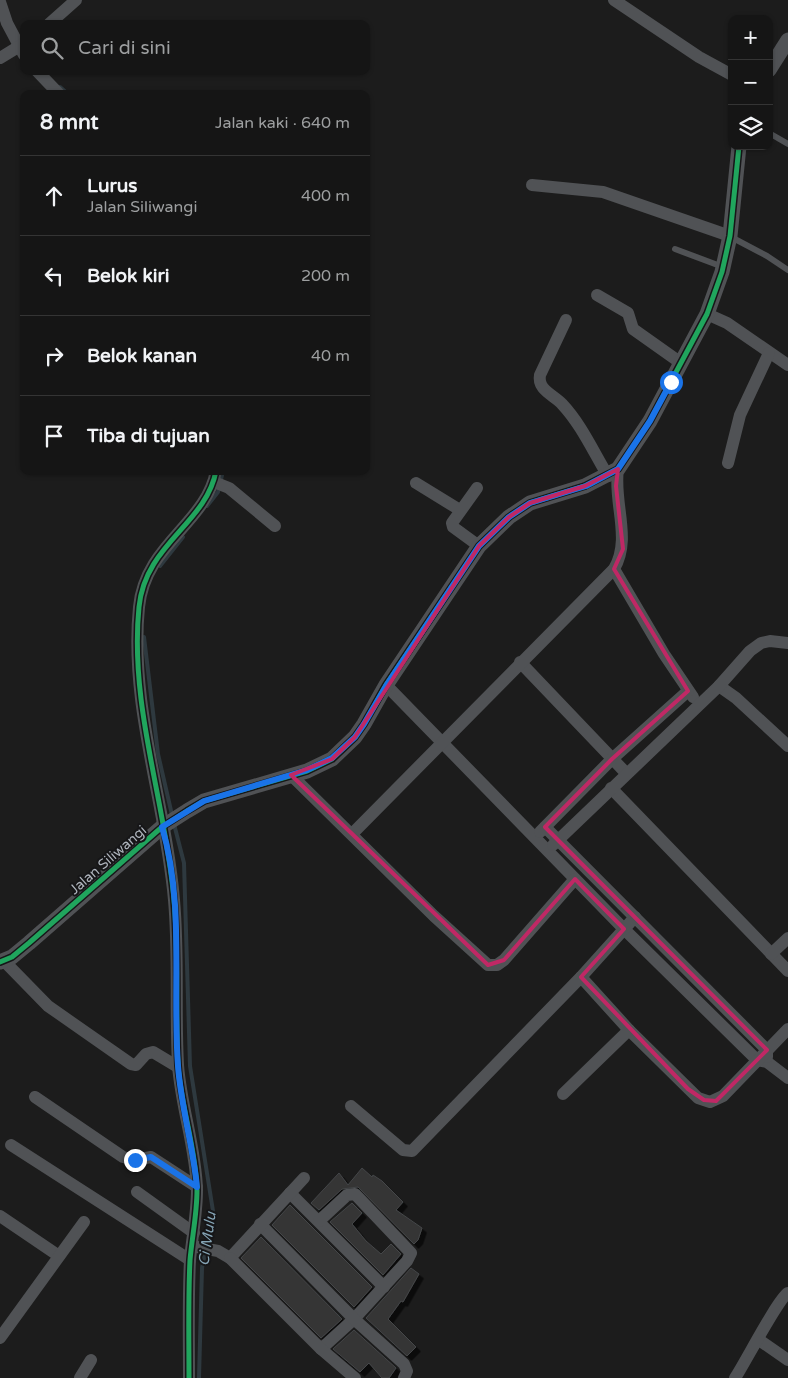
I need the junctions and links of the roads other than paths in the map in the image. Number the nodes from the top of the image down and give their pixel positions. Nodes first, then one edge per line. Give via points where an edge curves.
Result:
1 (76, 0) edge
2 (614, 0) edge
3 (0, 2) edge
4 (54, 20) edge
5 (788, 40) edge
6 (20, 44) edge
7 (20, 49) edge
8 (0, 58) edge
9 (773, 64) edge
10 (728, 73) edge
11 (41, 75) edge
12 (56, 90) edge
13 (773, 135) edge
14 (788, 144) edge
15 (739, 150) edge
16 (532, 186) dead end
17 (730, 236) junction
18 (675, 249) dead end
19 (723, 267) junction
20 (788, 270) edge
21 (597, 295) dead end
22 (707, 314) junction
23 (566, 320) dead end
24 (769, 353) junction
25 (681, 363) junction
26 (788, 365) edge
27 (728, 463) dead end
28 (613, 473) junction
29 (215, 478) edge
30 (416, 483) dead end
31 (477, 488) dead end
32 (460, 510) junction
33 (275, 526) dead end
34 (479, 546) junction
35 (614, 570) junction
36 (788, 643) edge
37 (520, 662) junction
38 (386, 686) junction
39 (719, 686) junction
40 (688, 691) junction
41 (699, 703) junction
42 (441, 741) junction
43 (788, 746) edge
44 (612, 759) junction
45 (626, 773) junction
46 (291, 776) junction
47 (611, 788) junction
48 (163, 827) junction
49 (545, 827) junction
50 (352, 834) junction
51 (535, 837) junction
52 (559, 840) junction
53 (548, 851) junction
54 (575, 879) junction
55 (635, 917) junction
56 (624, 929) junction
57 (788, 938) edge
58 (771, 954) junction
59 (2, 961) edge
60 (788, 971) edge
61 (692, 974) junction
62 (581, 977) junction
63 (680, 984) junction
64 (788, 1029) edge
65 (629, 1030) junction
66 (764, 1057) junction
67 (178, 1067) junction
68 (788, 1078) edge
69 (563, 1094) dead end
70 (35, 1097) dead end
71 (351, 1106) dead end
72 (11, 1145) dead end
73 (304, 1178) dead end
74 (197, 1187) junction
75 (137, 1192) dead end
76 (290, 1193) junction
77 (0, 1216) edge
78 (319, 1221) junction
79 (84, 1222) dead end
80 (260, 1224) junction
81 (194, 1233) junction
82 (195, 1247) junction
83 (224, 1254) junction
84 (59, 1256) junction
85 (190, 1260) junction
86 (384, 1287) junction
87 (788, 1293) edge
88 (354, 1319) junction
89 (0, 1338) edge
90 (759, 1340) junction
91 (321, 1349) junction
92 (91, 1360) dead end
93 (788, 1360) edge
94 (80, 1378) edge
95 (189, 1378) edge
96 (355, 1378) edge
97 (404, 1378) edge
98 (735, 1378) edge

1 - 4 street
2 - 10 street
3 - 6 street
5 - 9 street
7 - 8 street
11 - 12 street
13 - 14 lane
15 - 17 street
16 - 17 street via 603,192
17 - 19 street
17 - 20 lane
18 - 19 lane
19 - 22 street
21 - 25 street via 628,313 633,329
22 - 24 street via 727,323
22 - 25 street
23 - 28 street via 540,375 540,382 564,405
24 - 26 street
24 - 27 street via 740,415
25 - 28 street via 650,421
28 - 34 street, Jalan Siliwangi via 586,486 530,503 509,517
28 - 35 street via 622,549
29 - 33 street
29 - 48 street via 201,504 146,574 139,607 140,680 149,754
30 - 32 street
31 - 32 street
32 - 34 street via 452,521 453,526
34 - 38 street, Jalan Siliwangi
35 - 37 street
35 - 40 street
36 - 39 street via 762,643 750,651
37 - 42 street
37 - 44 street
38 - 42 street
38 - 46 street, Jalan Siliwangi via 364,724 344,748 319,766
39 - 41 street
39 - 43 street
40 - 41 street
40 - 44 street
41 - 45 street
42 - 50 street
42 - 51 street
44 - 45 street
44 - 49 street
45 - 47 street
46 - 48 street, Jalan Siliwangi via 204,801
46 - 50 street
47 - 52 street
47 - 58 street
48 - 59 street, Jalan Siliwangi via 53,924 12,957
48 - 67 street via 174,900
49 - 51 street
49 - 52 street
50 - 54 street via 434,916 492,966 504,960
51 - 53 street
52 - 53 street
52 - 55 street
53 - 54 street
54 - 56 street
55 - 56 street
55 - 61 street
56 - 62 street
56 - 63 street
57 - 58 street
58 - 60 street
59 - 67 street via 48,1006 131,1064 136,1065 146,1054 153,1052
61 - 63 street
61 - 66 street
62 - 65 street
62 - 71 street via 412,1151 403,1150
63 - 66 street
64 - 66 street
65 - 66 street via 698,1098 710,1102 723,1096
65 - 69 street
66 - 68 street
67 - 74 street
70 - 74 street via 123,1157 135,1160 151,1157
72 - 85 street
73 - 76 street
74 - 81 street
75 - 81 street
76 - 78 street
76 - 80 street
77 - 84 street
78 - 86 street
78 - 86 street via 348,1195 354,1193 362,1199 411,1252 408,1260
79 - 84 street
80 - 83 street
80 - 88 street
81 - 82 street
82 - 83 street
82 - 85 street
83 - 91 street
84 - 89 street
85 - 95 street
86 - 88 street
87 - 90 street via 774,1310
88 - 91 street
88 - 97 street via 404,1364 407,1371
90 - 93 street
90 - 98 street
91 - 96 street
92 - 94 street

